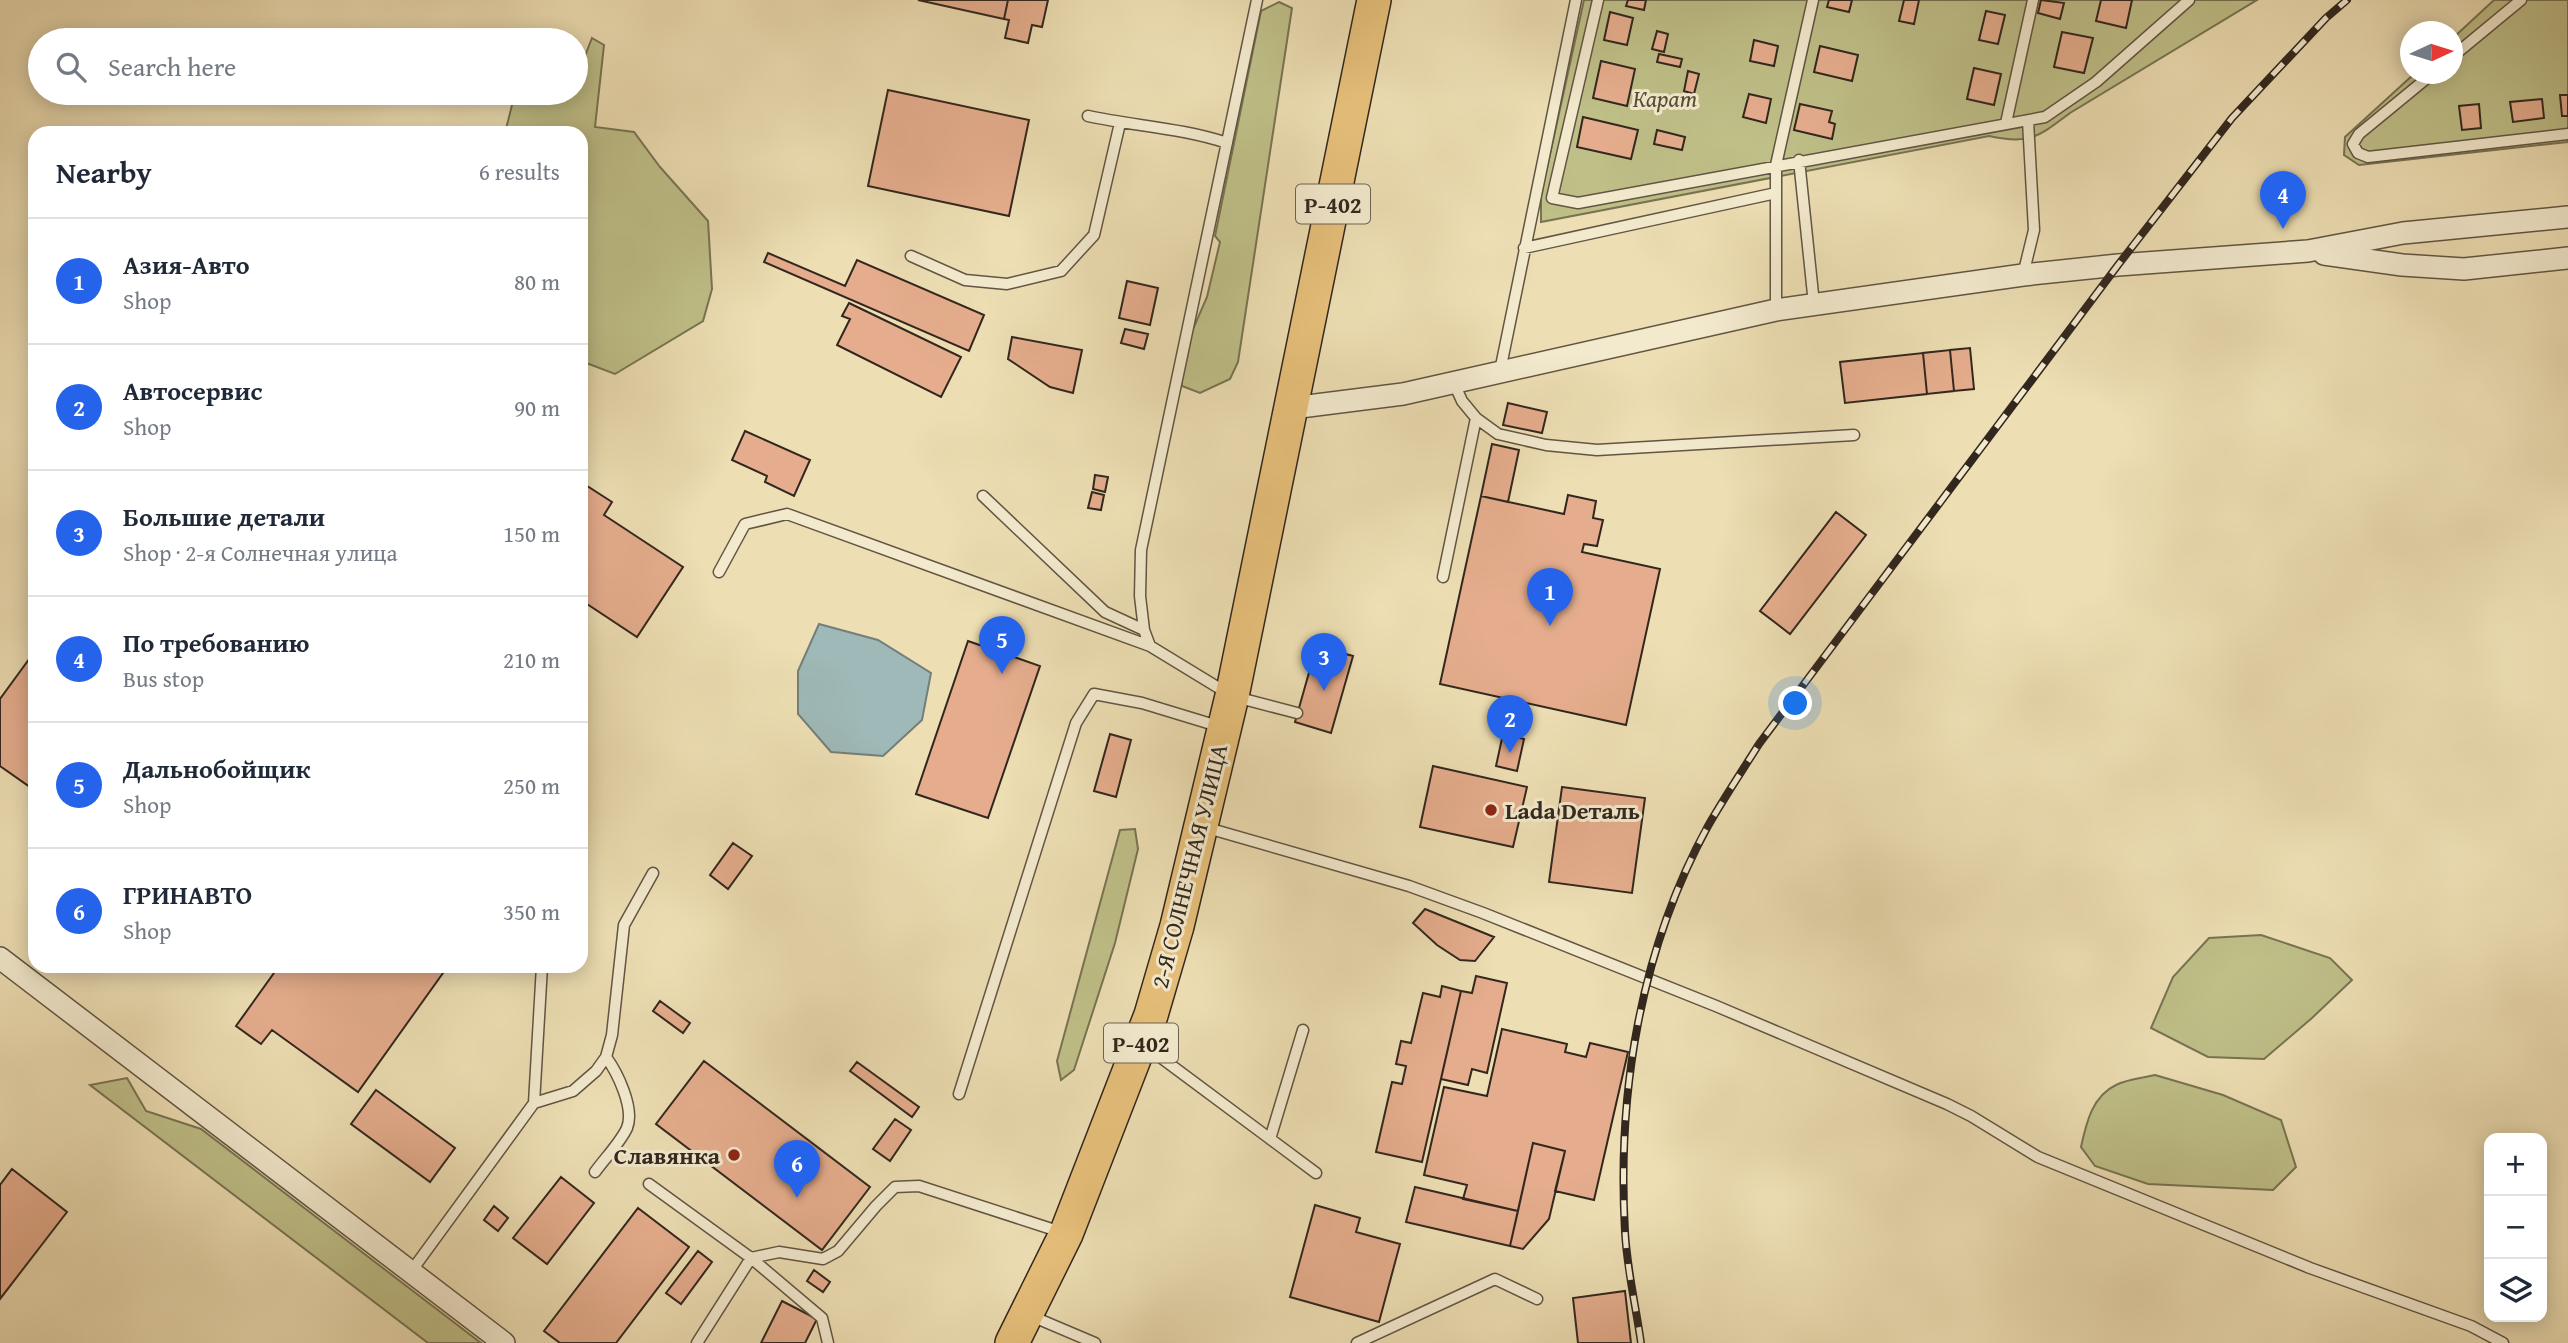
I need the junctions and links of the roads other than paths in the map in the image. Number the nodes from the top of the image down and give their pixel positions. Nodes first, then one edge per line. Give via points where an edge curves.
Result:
1 (1256, 0) edge
2 (1374, 0) edge
3 (1576, 0) edge
4 (1598, 0) edge
5 (1813, 0) edge
6 (2033, 0) edge
7 (2189, 0) edge
8 (2521, 0) edge
9 (2463, 48) edge
10 (2420, 84) edge
11 (1088, 116) dead end
12 (2028, 121) junction
13 (1121, 123) junction
14 (2006, 123) junction
15 (2568, 134) edge
16 (1227, 143) junction
17 (1799, 160) junction
18 (1776, 164) junction
19 (1776, 193) junction
20 (2568, 217) edge
21 (1524, 248) junction
22 (2308, 251) junction
23 (911, 256) dead end
24 (2568, 258) edge
25 (2023, 275) junction
26 (1814, 304) junction
27 (1776, 310) junction
28 (1500, 371) junction
29 (1453, 381) junction
30 (1292, 408) junction
31 (1476, 418) junction
32 (1854, 435) dead end
33 (983, 496) dead end
34 (719, 572) dead end
35 (1443, 577) dead end
36 (1144, 630) junction
37 (1150, 646) junction
38 (1227, 712) junction
39 (1297, 713) dead end
40 (1201, 827) junction
41 (653, 873) dead end
42 (0, 958) edge
43 (542, 973) edge
44 (1303, 1030) dead end
45 (1141, 1042) junction
46 (606, 1057) junction
47 (959, 1094) dead end
48 (534, 1103) junction
49 (1270, 1139) junction
50 (595, 1172) dead end
51 (1316, 1173) dead end
52 (649, 1184) dead end
53 (1066, 1234) junction
54 (751, 1258) junction
55 (410, 1273) junction
56 (1537, 1299) dead end
57 (1026, 1314) junction
58 (504, 1343) edge
59 (696, 1343) edge
60 (828, 1343) edge
61 (1012, 1343) edge
62 (1095, 1343) edge
63 (1357, 1343) edge
64 (2503, 1343) edge

1 - 16 lane
2 - 30 main road, Р-402
3 - 21 lane
4 - 18 lane via 1552,198 1578,203
5 - 18 lane
6 - 14 lane
7 - 12 lane via 2096,82 2045,117
8 - 9 lane
10 - 15 lane via 2359,134 2353,144 2358,153 2368,157
11 - 13 lane
12 - 14 lane
12 - 25 lane via 2034,230
13 - 16 lane
13 - 23 lane via 1094,236 1061,271 1007,284 965,280
14 - 17 lane
16 - 36 lane via 1141,550
17 - 18 lane
17 - 26 lane
18 - 19 lane
19 - 21 lane
19 - 27 lane
20 - 22 street via 2403,233
21 - 28 lane
22 - 24 street via 2402,265 2464,268
22 - 25 street
25 - 26 street
26 - 27 street
27 - 28 street
28 - 29 street
29 - 30 street via 1403,394
29 - 31 lane
30 - 38 main road, 2-Я СОЛНЕЧНАЯ УЛИЦА / Р-402
31 - 32 lane via 1498,433 1546,445 1597,450
31 - 35 lane
33 - 36 lane via 1105,612
34 - 37 lane via 745,524 787,514
36 - 37 lane
37 - 38 lane
38 - 39 lane
38 - 40 main road, 2-Я СОЛНЕЧНАЯ УЛИЦА / Р-402
38 - 47 lane via 1094,694 1076,723
40 - 45 main road, 2-Я СОЛНЕЧНАЯ УЛИЦА / Р-402
40 - 64 lane via 1409,886 1572,948 1947,1104 2038,1157 2310,1268 2471,1326
41 - 46 lane via 624,925
42 - 55 street
43 - 48 lane
44 - 49 lane
45 - 49 lane
45 - 53 main road, 2-Я СОЛНЕЧНАЯ УЛИЦА / Р-402
46 - 48 lane via 573,1091
46 - 50 lane via 618,1072 628,1105 628,1126
48 - 55 lane
49 - 51 lane
52 - 54 lane
53 - 54 lane via 919,1186 895,1188 838,1251 823,1259 779,1252
53 - 57 main road, 2-Я СОЛНЕЧНАЯ УЛИЦА / Р-402
54 - 59 lane
54 - 60 lane via 822,1318
55 - 58 street
56 - 63 lane via 1495,1279
57 - 61 main road, 2-Я СОЛНЕЧНАЯ УЛИЦА / Р-402
57 - 62 lane

